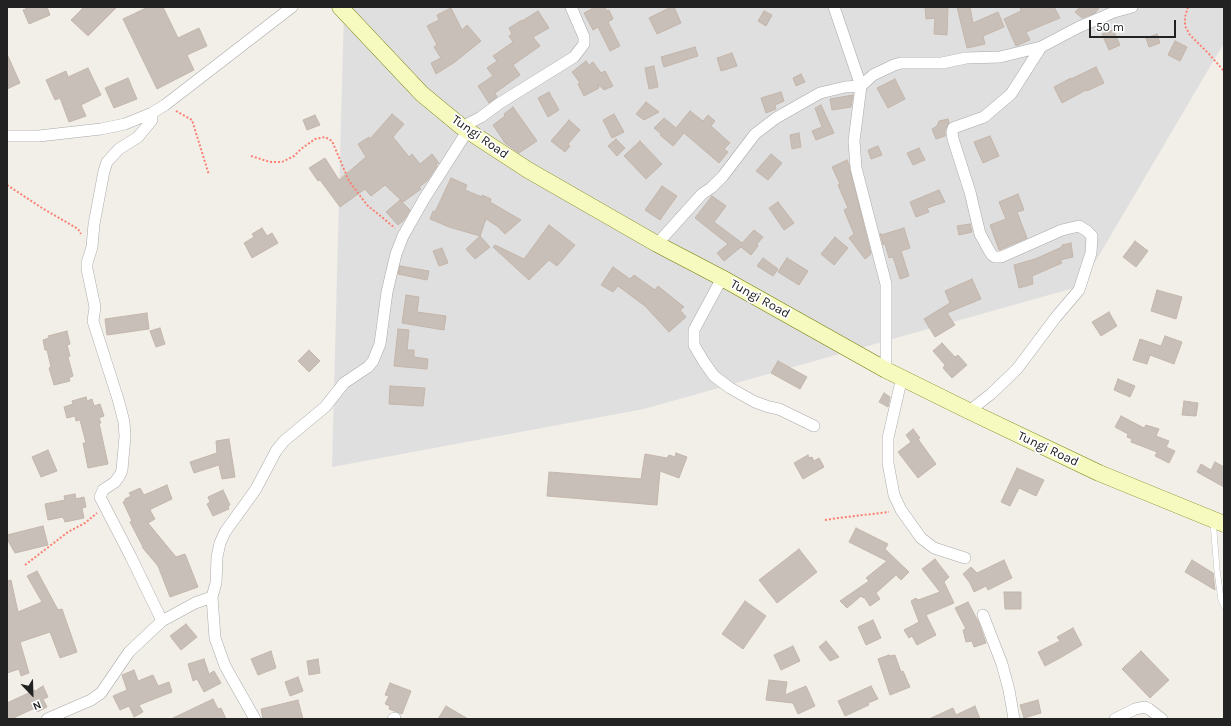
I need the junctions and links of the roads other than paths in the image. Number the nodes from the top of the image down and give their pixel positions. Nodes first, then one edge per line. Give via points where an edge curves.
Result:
1 (292, 7) edge
2 (340, 7) edge
3 (571, 7) edge
4 (834, 7) edge
5 (1132, 7) edge
6 (1041, 47) junction
7 (861, 86) junction
8 (152, 113) junction
9 (465, 128) junction
10 (7, 136) edge
11 (657, 244) junction
12 (722, 278) junction
13 (886, 370) junction
14 (902, 377) junction
15 (969, 411) junction
16 (814, 426) dead end
17 (1218, 522) edge
18 (965, 558) dead end
19 (212, 598) junction
20 (1224, 606) edge
21 (983, 615) dead end
22 (162, 621) junction
23 (47, 719) edge
24 (255, 719) edge
25 (1014, 719) edge
26 (1114, 719) edge
27 (1162, 719) edge

1 - 8 street
2 - 9 main road, Tungi Road via 422,94
3 - 9 street via 584,37 584,44 574,57
4 - 7 street
5 - 6 street via 1079,27
6 - 7 street via 1000,57 966,58 942,63 901,63 873,74
6 - 15 street via 1011,94 984,117 953,128 953,139 980,234 992,255 1001,257 1062,230 1079,226 1092,236 1091,253 1079,290 1017,369
7 - 11 street via 845,86 820,93 776,118 755,134 722,176 702,194
7 - 13 street via 854,141 856,168 886,284
8 - 10 street via 125,124 101,129 40,136
8 - 22 street via 152,120 138,137 119,149 107,162 87,269 95,307 94,321 118,399 125,436 120,476 100,495
9 - 11 main road, Tungi Road via 528,170
9 - 19 street via 403,236 387,292 380,344 373,361 344,383 325,407 284,441 276,451 256,489 220,543
11 - 12 main road, Tungi Road
12 - 13 main road, Tungi Road
12 - 16 street via 694,330 694,345 704,362 714,376 730,388 755,402 779,409
13 - 14 main road, Tungi Road
14 - 15 main road, Tungi Road
14 - 18 street via 888,438 888,464 894,494 900,510 926,542 934,548
15 - 17 main road, Tungi Road via 1099,473
17 - 20 lane via 1217,570
19 - 22 street via 196,603
19 - 24 street via 215,638 225,666
21 - 25 street via 1004,670
22 - 23 street via 129,652 100,693
26 - 27 street via 1145,707

